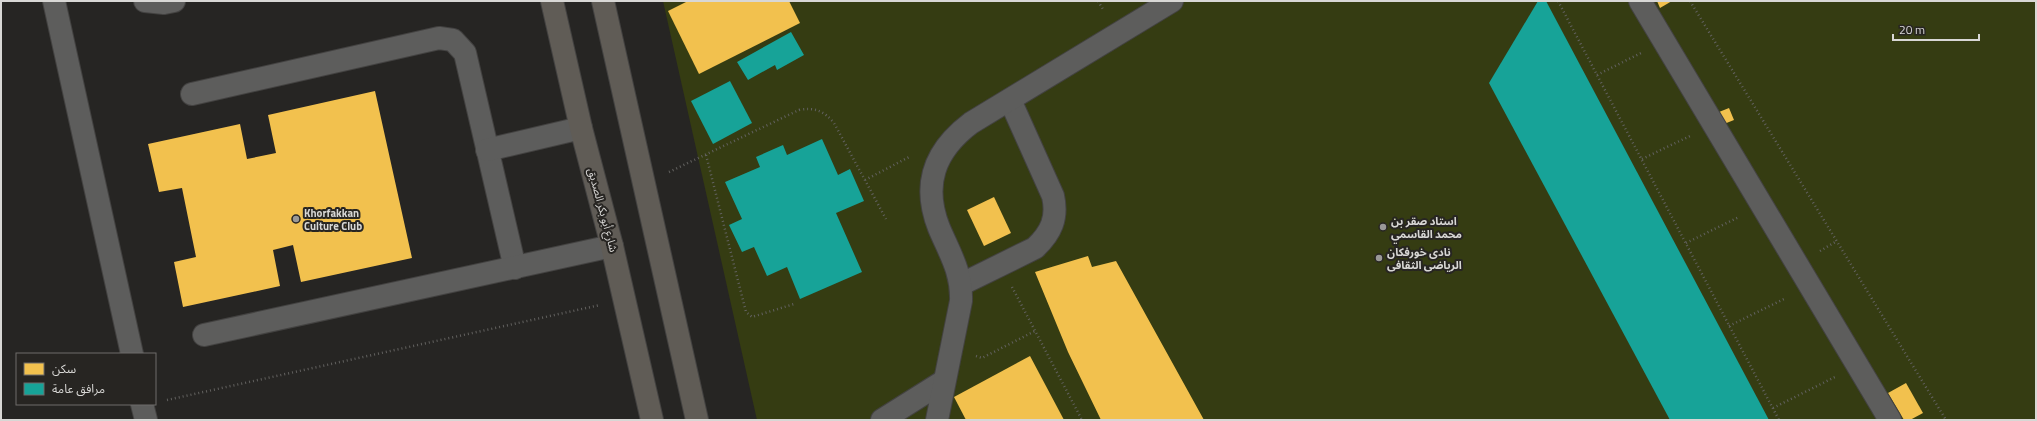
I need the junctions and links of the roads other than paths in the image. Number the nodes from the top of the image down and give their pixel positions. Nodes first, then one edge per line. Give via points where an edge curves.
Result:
1 (54, 1) edge
2 (145, 1) edge
3 (174, 1) edge
4 (552, 1) edge
5 (603, 1) edge
6 (1172, 1) edge
7 (1640, 1) edge
8 (192, 94) dead end
9 (1010, 100) junction
10 (581, 128) junction
11 (487, 150) junction
12 (612, 246) junction
13 (515, 268) junction
14 (962, 284) junction
15 (204, 335) dead end
16 (132, 353) edge
17 (944, 381) junction
18 (152, 405) edge
19 (648, 416) edge
20 (146, 420) edge
21 (697, 420) edge
22 (882, 420) edge
23 (937, 420) edge
24 (1890, 420) edge

1 - 16 street
2 - 3 street
4 - 10 main road, شارع أبو بكر الصديق
5 - 21 main road
6 - 9 street
7 - 24 street
8 - 11 street via 440,38 453,40 466,53
9 - 14 street via 958,133 939,157 933,175 933,211
9 - 14 street via 1053,196 1056,207 1051,229 1035,248
10 - 11 street
10 - 12 main road, شارع أبو بكر الصديق
11 - 13 street
12 - 13 street
12 - 19 main road, شارع أبو بكر الصديق
13 - 15 street
14 - 17 street via 961,301
17 - 22 street
17 - 23 street
18 - 20 street

